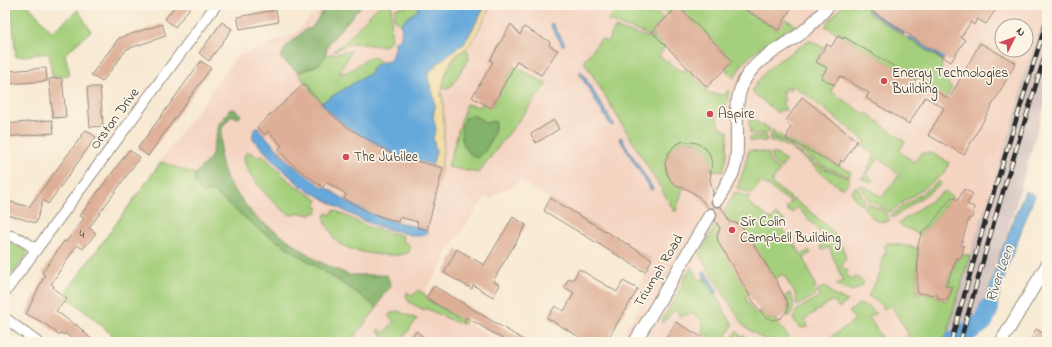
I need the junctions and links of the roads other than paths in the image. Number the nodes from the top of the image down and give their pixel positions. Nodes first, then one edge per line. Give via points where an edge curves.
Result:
1 (216, 5) edge
2 (830, 5) edge
3 (718, 200) dead end
4 (710, 215) dead end
5 (5, 235) edge
6 (36, 250) junction
7 (1047, 265) edge
8 (5, 292) edge
9 (5, 318) edge
10 (37, 342) edge
11 (635, 342) edge
12 (1001, 342) edge

1 - 6 street, Orston Drive
2 - 3 street via 800,34 760,60 744,81 737,105 736,162
4 - 11 street, Triumph Road
5 - 6 street via 14,236
6 - 8 street, Orston Drive
7 - 12 street
9 - 10 street

